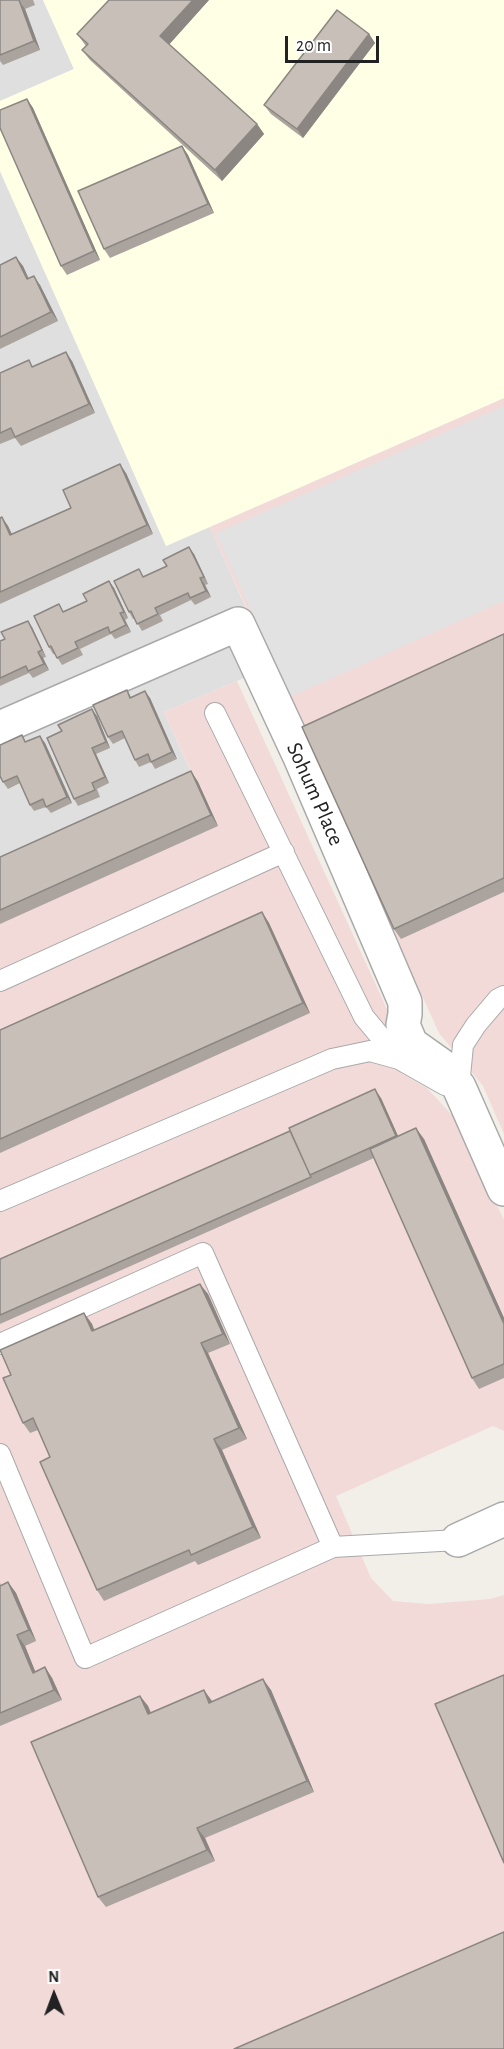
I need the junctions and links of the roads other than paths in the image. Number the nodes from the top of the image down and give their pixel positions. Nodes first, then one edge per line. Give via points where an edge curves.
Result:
1 (215, 713) dead end
2 (0, 728) edge
3 (284, 852) junction
4 (0, 981) edge
5 (504, 996) edge
6 (399, 1059) junction
7 (459, 1087) junction
8 (504, 1188) edge
9 (0, 1201) edge
10 (0, 1344) edge
11 (0, 1454) edge
12 (504, 1519) edge
13 (458, 1540) joint
14 (333, 1547) junction

1 - 3 lane
2 - 7 street, Sohum Place via 238,624 405,1002 402,1025 411,1044 442,1066
3 - 4 lane
3 - 6 lane via 364,1017
5 - 7 lane via 463,1045
6 - 7 lane via 445,1085
6 - 9 lane via 370,1051 332,1059
7 - 8 street, Sohum Place
10 - 14 lane via 203,1253
11 - 14 lane via 85,1658
12 - 13 street
13 - 14 lane

